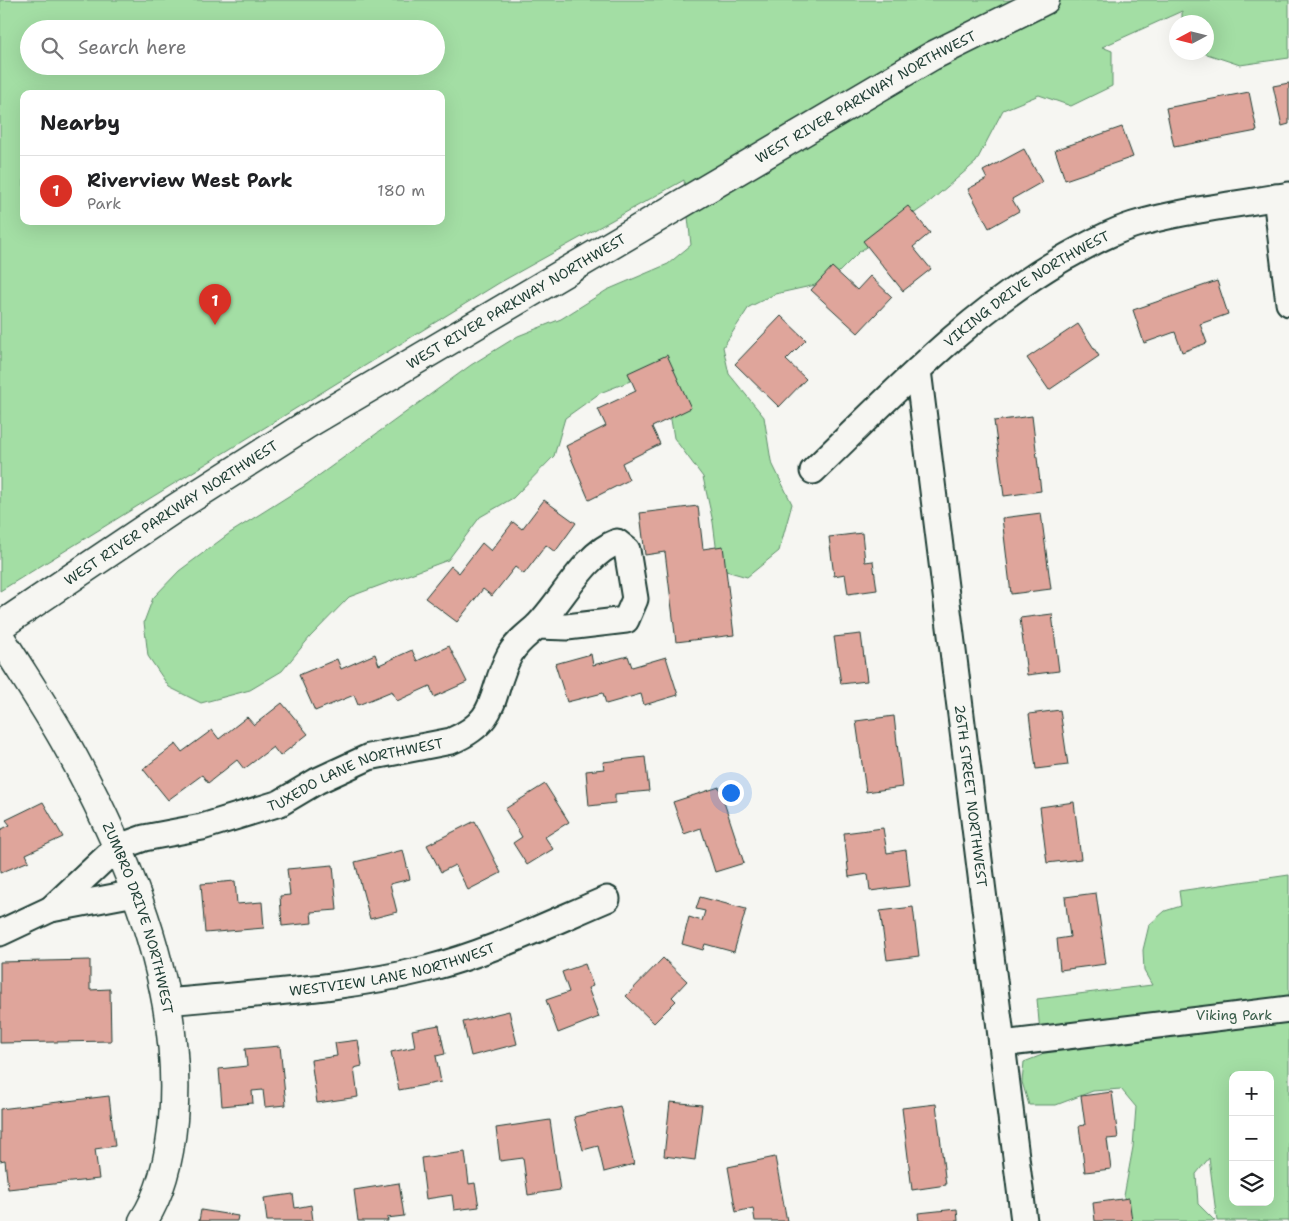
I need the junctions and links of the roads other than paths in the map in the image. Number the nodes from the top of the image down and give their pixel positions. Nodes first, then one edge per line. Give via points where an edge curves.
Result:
1 (1045, 0) edge
2 (1283, 196) edge
3 (1289, 303) edge
4 (918, 370) junction
5 (813, 471) dead end
6 (0, 626) edge
7 (536, 626) dead end
8 (0, 637) edge
9 (116, 848) junction
10 (135, 893) junction
11 (607, 898) dead end
12 (51, 909) junction
13 (0, 934) edge
14 (166, 1002) junction
15 (1289, 1009) edge
16 (1002, 1044) junction
17 (143, 1221) edge
18 (1024, 1221) edge

1 - 6 main road, WEST RIVER PARKWAY NORTHWEST via 932,56 314,420
2 - 3 street
2 - 4 street, VIKING DRIVE NORTHWEST via 1174,214 1094,241 1034,276 974,319
4 - 5 street, VIKING DRIVE NORTHWEST
4 - 16 street, 26TH STREET NORTHWEST
7 - 9 street, TUXEDO LANE NORTHWEST via 516,643 509,655 493,704 484,720 463,736 369,757 317,781 280,803 202,827 144,838
8 - 9 main road, ZUMBRO DRIVE NORTHWEST via 63,740
9 - 10 main road, ZUMBRO DRIVE NORTHWEST
9 - 12 street
10 - 12 street
10 - 14 main road, ZUMBRO DRIVE NORTHWEST via 153,947
11 - 14 street, WESTVIEW LANE NORTHWEST via 483,951 428,968 379,979
12 - 13 street
14 - 17 main road, ZUMBRO DRIVE NORTHWEST via 173,1053 171,1142 162,1183
15 - 16 street
16 - 18 street, 26TH STREET NORTHWEST

